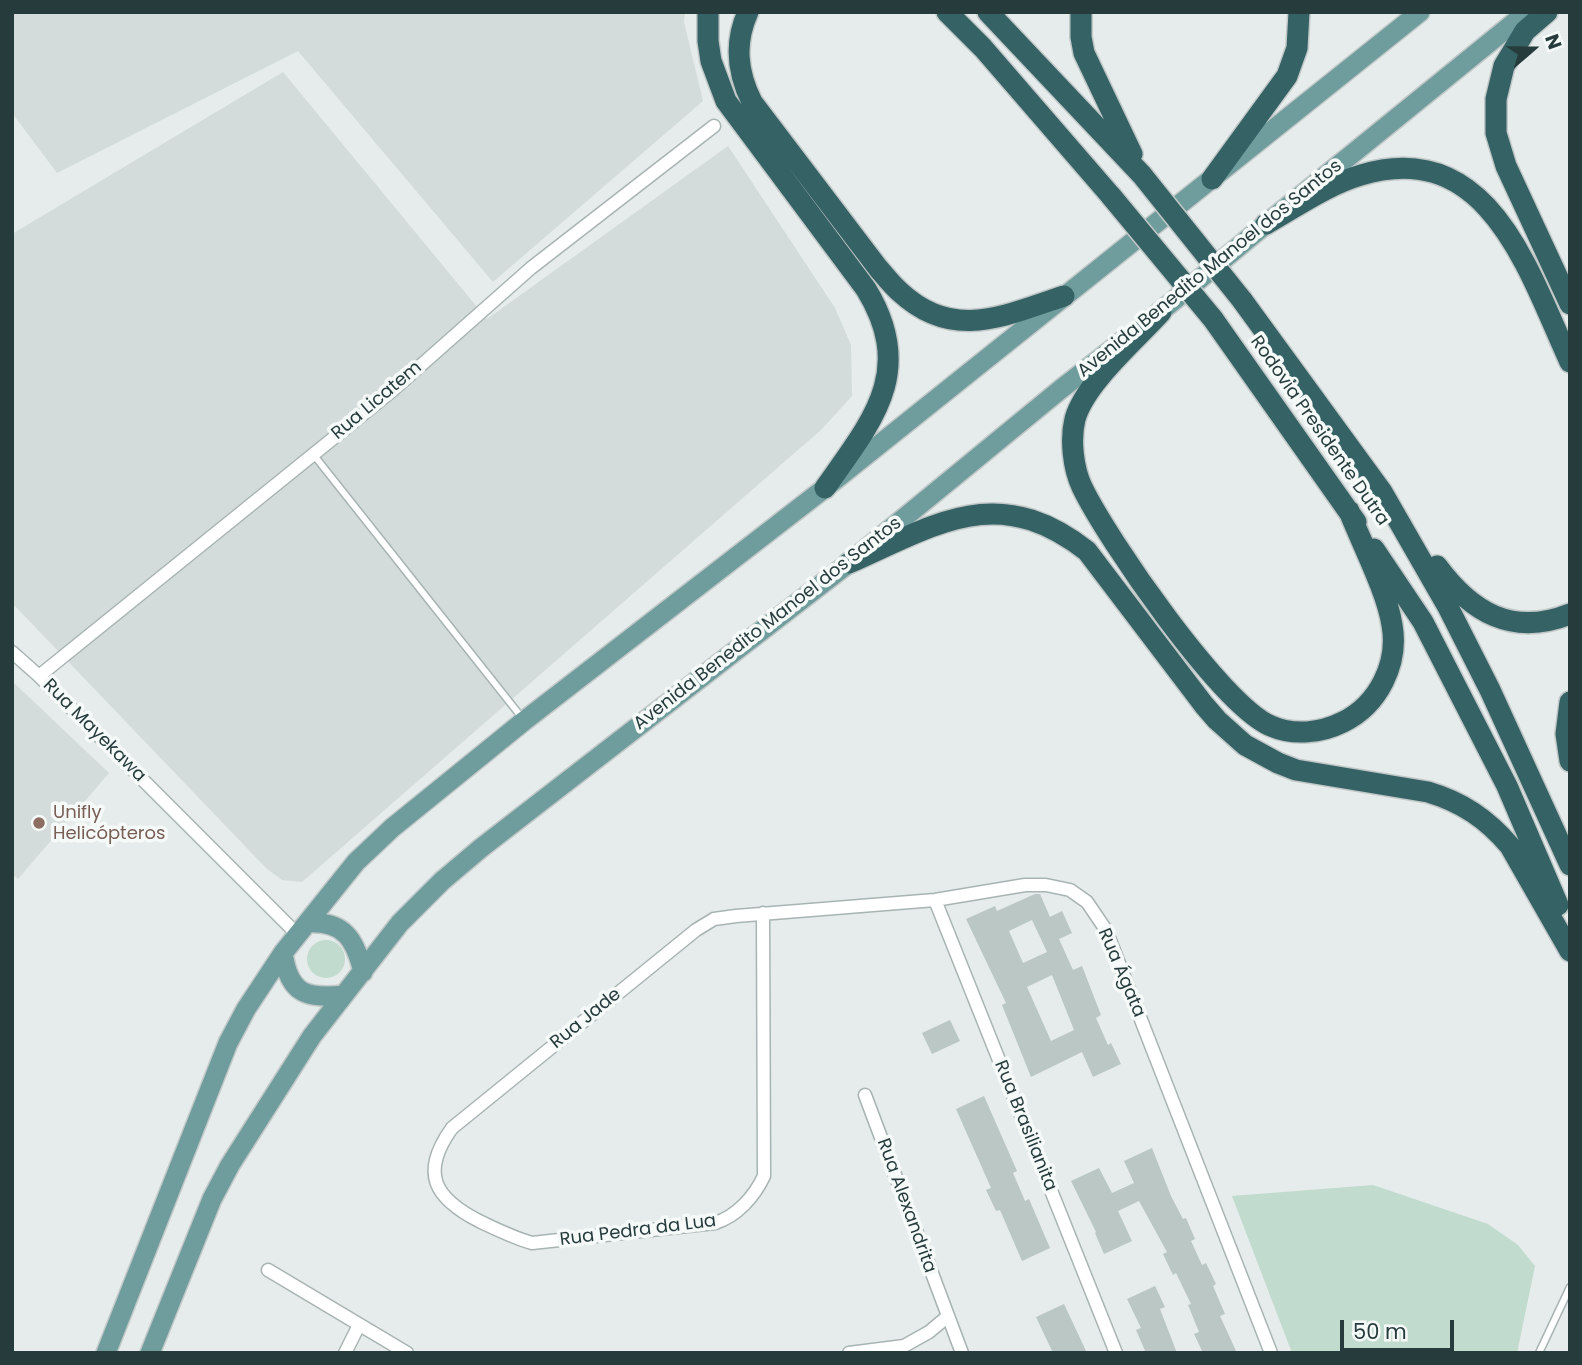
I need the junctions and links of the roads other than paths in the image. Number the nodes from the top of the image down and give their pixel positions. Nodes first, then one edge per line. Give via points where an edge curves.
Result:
1 (708, 12) edge
2 (748, 12) edge
3 (934, 12) edge
4 (947, 12) edge
5 (988, 12) edge
6 (1081, 12) edge
7 (1299, 12) edge
8 (1420, 12) edge
9 (1527, 12) edge
10 (1547, 12) edge
11 (983, 48) junction
12 (714, 127) dead end
13 (1142, 174) junction
14 (1212, 179) junction
15 (1266, 223) junction
16 (1064, 296) junction
17 (1570, 304) edge
18 (1161, 312) junction
19 (1570, 362) edge
20 (313, 454) junction
21 (825, 488) junction
22 (1382, 492) junction
23 (1349, 511) junction
24 (849, 563) junction
25 (1570, 614) edge
26 (12, 652) edge
27 (39, 676) junction
28 (1570, 702) edge
29 (524, 721) junction
30 (1570, 761) edge
31 (1570, 865) edge
32 (935, 900) junction
33 (763, 913) junction
34 (303, 929) junction
35 (1570, 933) edge
36 (1570, 951) edge
37 (283, 953) junction
38 (363, 972) junction
39 (344, 995) junction
40 (865, 1096) dead end
41 (434, 1163) joint
42 (268, 1270) dead end
43 (1570, 1287) edge
44 (947, 1317) junction
45 (359, 1325) junction
46 (106, 1353) edge
47 (150, 1353) edge
48 (345, 1353) edge
49 (407, 1353) edge
50 (849, 1353) edge
51 (962, 1353) edge
52 (1116, 1353) edge
53 (1270, 1353) edge
54 (1539, 1353) edge

1 - 21 highway via 711,61 726,101 866,289 886,334 888,367 881,400 867,429
2 - 16 highway via 740,34 739,62 752,102 900,293 926,310 971,322 988,321
3 - 11 highway
4 - 11 highway, Rodovia Presidente Dutra
5 - 13 highway, Rodovia Presidente Dutra
6 - 13 highway via 1084,53
7 - 14 highway via 1297,48 1287,76
8 - 14 main road
9 - 15 main road, Avenida Benedito Manoel dos Santos
10 - 17 highway via 1525,32 1504,66 1496,99 1496,133 1506,166
11 - 23 highway, Rodovia Presidente Dutra, bridge via 1213,319
12 - 20 street, Rua Licatem via 531,268
13 - 22 highway, Rodovia Presidente Dutra, bridge via 1242,300
14 - 16 main road
15 - 18 main road, Avenida Benedito Manoel dos Santos
15 - 19 highway via 1343,182 1372,172 1403,169 1448,179 1475,195 1501,221
16 - 21 main road
18 - 23 highway via 1094,384 1075,419 1073,450 1081,484 1161,610 1231,696 1269,726 1310,732 1336,726 1360,712 1378,692 1390,667 1394,640 1390,613
18 - 24 main road, Avenida Benedito Manoel dos Santos
20 - 27 street, Rua Licatem
20 - 29 lane
21 - 29 main road
22 - 25 highway via 1453,588 1474,606 1527,622
22 - 31 highway, Rodovia Presidente Dutra via 1490,690
23 - 35 highway, Rodovia Presidente Dutra via 1423,622 1507,786
24 - 36 highway via 945,520 967,516 1001,514 1032,519 1063,533 1087,551 1231,734 1296,770 1428,792 1474,812 1510,846
24 - 38 main road, Avenida Benedito Manoel dos Santos via 481,848 400,923
26 - 27 street, Rua Mayekawa
27 - 34 street, Rua Mayekawa
28 - 30 highway via 1566,734
29 - 34 main road via 392,828 356,862
32 - 33 street, Rua Ágata
32 - 52 street, Rua Brasilianita
32 - 53 street, Rua Ágata via 1046,885 1070,890 1087,902 1106,930
33 - 41 street, Rua Jade via 714,919 695,930 452,1128 439,1145
33 - 41 street, Rua Pedra da Lua via 764,1176 744,1205 725,1220 532,1243 447,1201 437,1186
34 - 37 main road
34 - 38 main road via 327,924 340,929 357,949
37 - 39 main road via 290,980 301,992 317,997
37 - 46 main road via 228,1043
38 - 39 main road, Avenida Benedito Manoel dos Santos
39 - 47 main road, Avenida Benedito Manoel dos Santos via 312,1036 230,1165
40 - 44 street, Rua Alexandrita
42 - 45 street
43 - 54 lane
44 - 50 street via 904,1346
44 - 51 street, Rua Alexandrita
45 - 48 street
45 - 49 street

